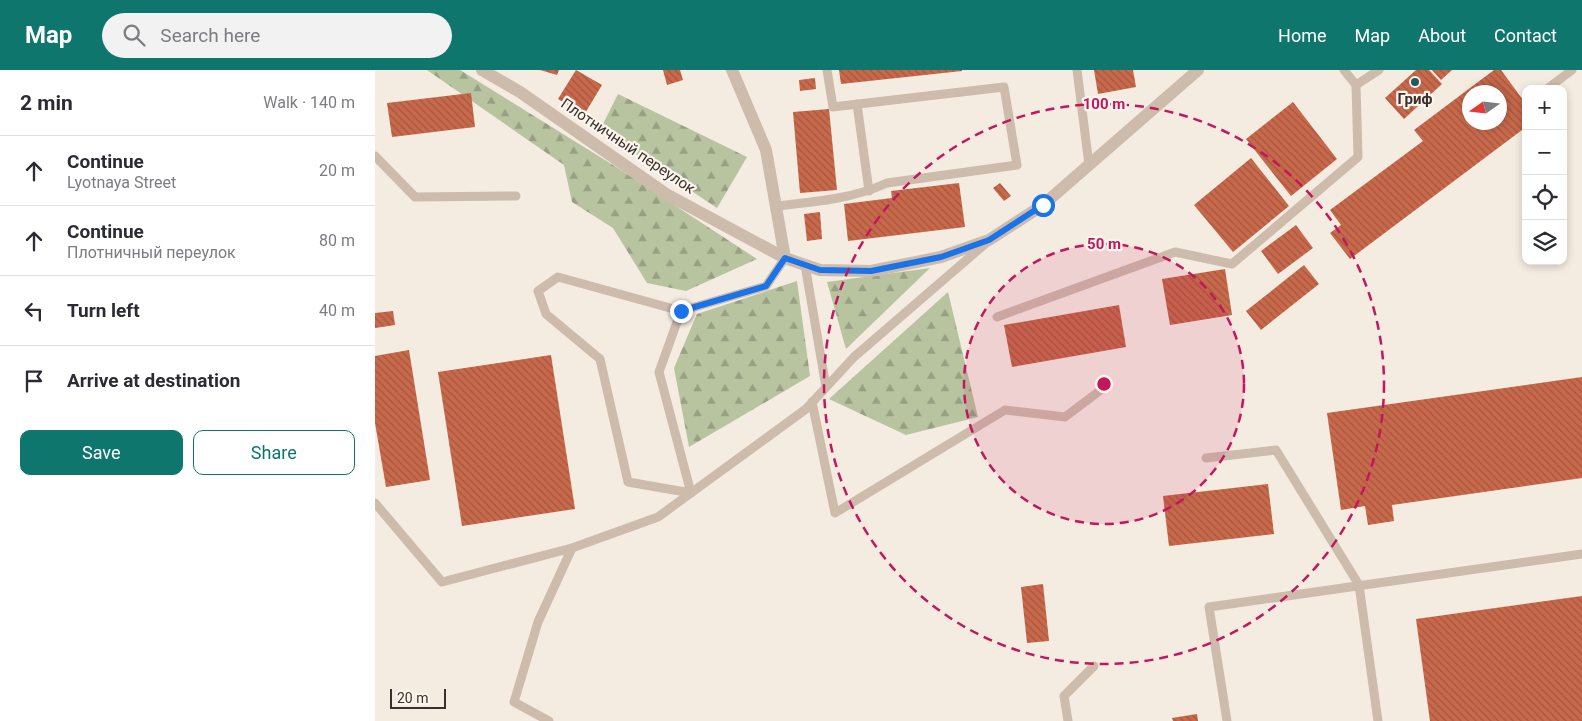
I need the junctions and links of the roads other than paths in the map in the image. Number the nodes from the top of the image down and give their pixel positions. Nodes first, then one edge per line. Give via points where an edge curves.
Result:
1 (482, 70) edge
2 (732, 70) edge
3 (827, 70) edge
4 (1077, 70) edge
5 (1198, 70) edge
6 (1344, 70) edge
7 (1379, 70) edge
8 (1572, 70) edge
9 (497, 74) edge
10 (1356, 85) junction
11 (1552, 85) edge
12 (857, 104) junction
13 (375, 156) edge
14 (1089, 165) junction
15 (869, 191) junction
16 (515, 196) dead end
17 (776, 206) junction
18 (989, 240) junction
19 (785, 258) junction
20 (805, 265) junction
21 (681, 311) junction
22 (997, 317) dead end
23 (1106, 386) dead end
24 (826, 387) junction
25 (812, 402) junction
26 (1206, 458) dead end
27 (691, 493) junction
28 (375, 502) edge
29 (572, 548) junction
30 (1582, 554) edge
31 (1359, 585) junction
32 (1094, 666) dead end
33 (549, 721) edge
34 (1068, 721) edge
35 (1227, 721) edge
36 (1378, 721) edge

1 - 9 street, Плотничный переулок
2 - 17 street via 766,150
3 - 12 lane via 833,107
4 - 14 lane
5 - 14 street, Плотничный переулок
6 - 10 lane
7 - 10 lane
8 - 11 lane
9 - 19 street, Плотничный переулок via 666,194
10 - 22 lane via 1358,157 1232,264 1175,252
12 - 15 lane
12 - 15 lane via 1004,87 1017,165 887,183
13 - 16 lane via 415,197
14 - 18 street, Плотничный переулок via 1043,205
15 - 17 lane via 824,201
17 - 19 street
18 - 20 street, Плотничный переулок via 941,257 871,271 820,270
18 - 24 lane via 854,357
19 - 20 street, Плотничный переулок
19 - 21 lane via 766,286
20 - 24 lane
21 - 27 lane via 659,372
21 - 27 lane via 558,277 538,290 545,314 600,359 628,482
23 - 25 lane via 1065,417 1005,410 835,513
24 - 25 lane
25 - 27 lane
26 - 31 lane via 1276,450
27 - 29 lane via 658,517
28 - 29 lane via 442,582
29 - 33 lane via 538,622 514,702
30 - 31 lane
31 - 35 lane via 1209,607
31 - 36 lane
32 - 34 lane via 1064,696

